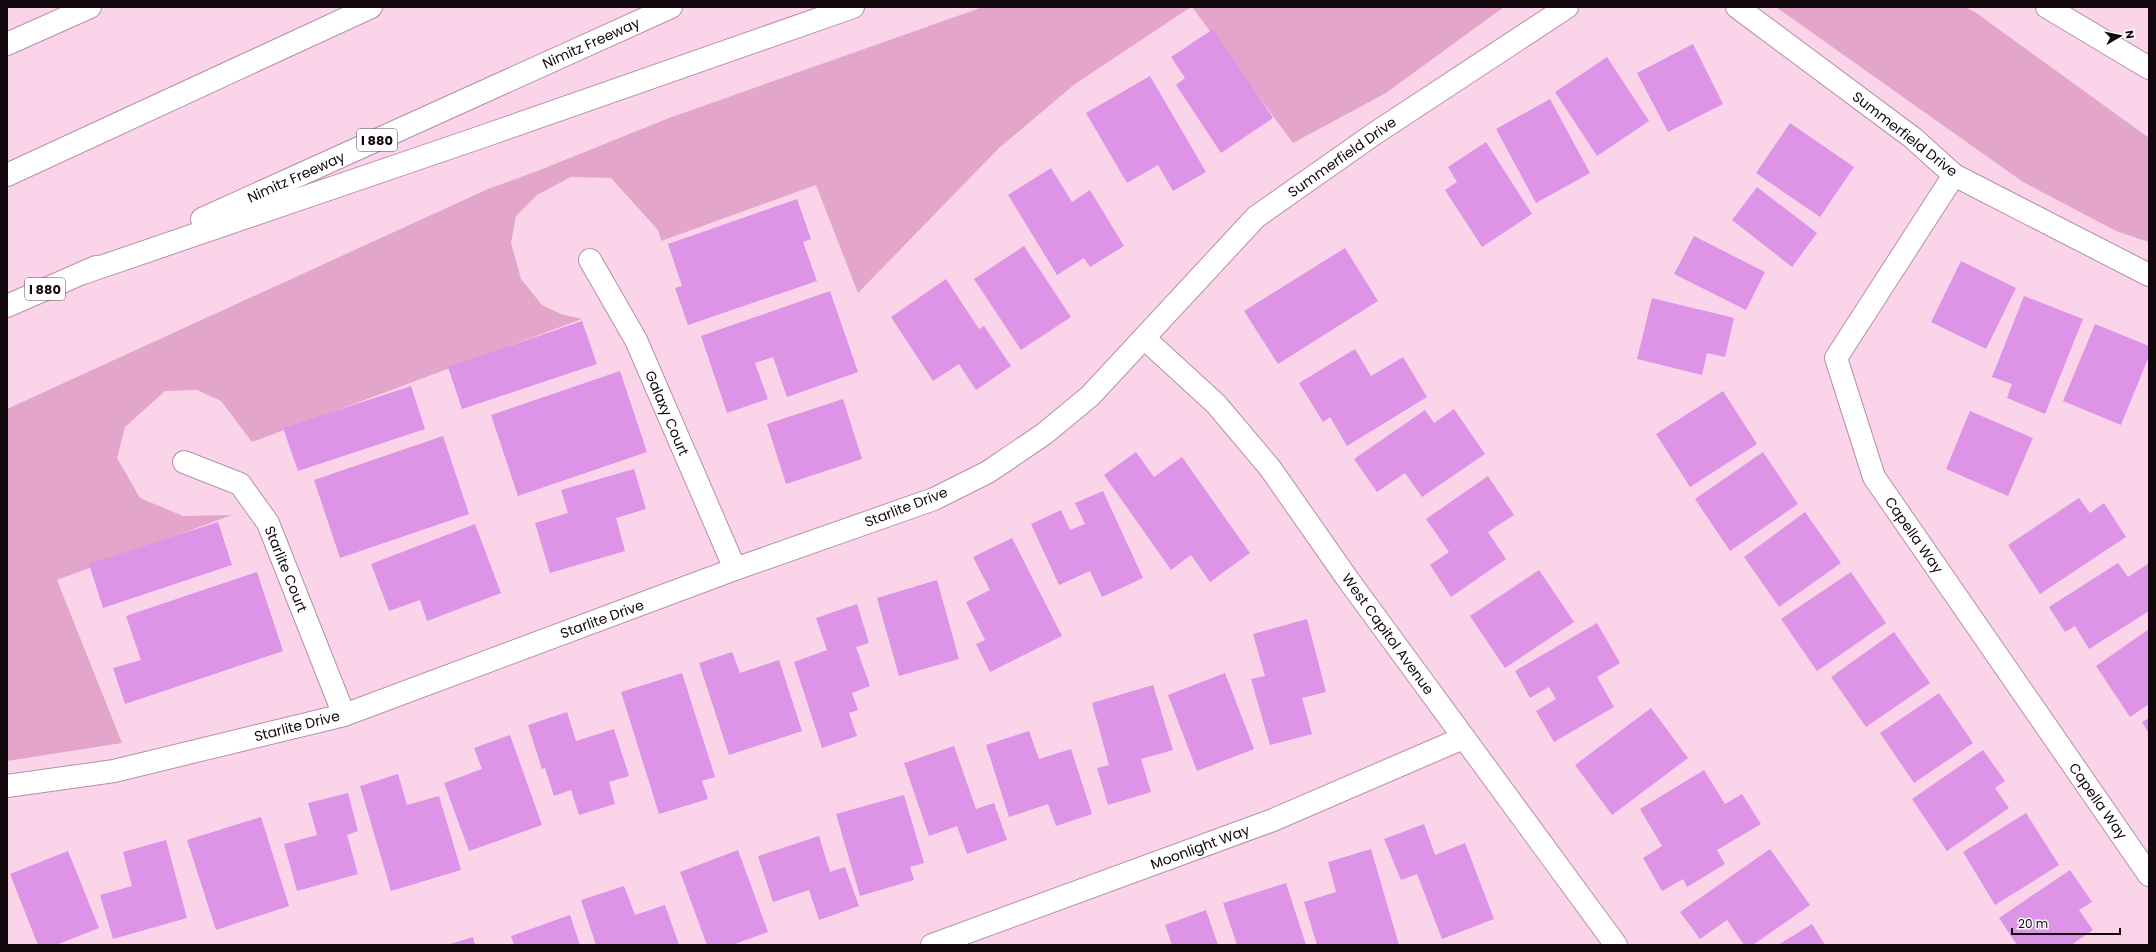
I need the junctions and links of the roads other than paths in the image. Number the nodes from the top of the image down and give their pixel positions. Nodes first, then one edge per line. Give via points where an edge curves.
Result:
1 (90, 7) edge
2 (370, 7) edge
3 (671, 7) edge
4 (853, 7) edge
5 (1567, 7) edge
6 (1737, 7) edge
7 (2047, 7) edge
8 (7, 44) edge
9 (2149, 68) edge
10 (7, 175) edge
11 (1954, 175) junction
12 (590, 260) dead end
13 (83, 273) junction
14 (2149, 275) edge
15 (7, 306) edge
16 (1144, 338) junction
17 (184, 462) dead end
18 (735, 569) junction
19 (344, 714) junction
20 (1463, 738) junction
21 (7, 786) edge
22 (2149, 875) edge
23 (932, 945) edge
24 (1616, 945) edge

1 - 8 main road
2 - 10 main road
3 - 13 main road, Nimitz Freeway / I 880
4 - 13 main road
5 - 16 main road, Summerfield Drive via 1374,134 1256,217
6 - 11 main road, Summerfield Drive via 1912,138
7 - 9 main road
11 - 14 main road, Summerfield Drive
11 - 22 main road, Capella Way via 1836,358 1874,477
12 - 18 main road, Galaxy Court via 636,340
13 - 15 main road, Nimitz Freeway / I 880
16 - 18 main road, Starlite Drive via 1090,396 1044,434 988,472 934,499
16 - 20 main road, West Capitol Avenue via 1216,404 1270,468
17 - 19 main road, Starlite Court via 240,484 268,523
18 - 19 main road, Starlite Drive
19 - 21 main road, Starlite Drive via 114,771
20 - 23 main road, Moonlight Way via 1273,820
20 - 24 main road, West Capitol Avenue

